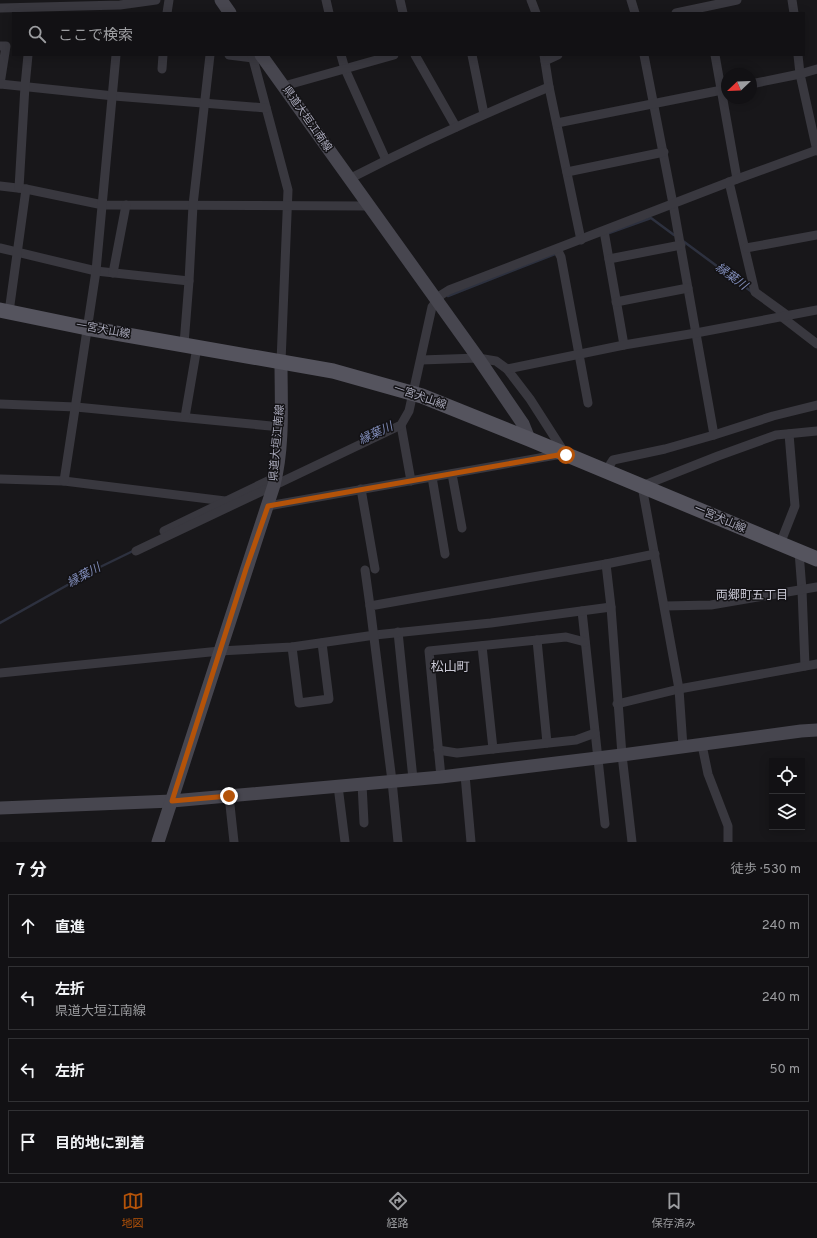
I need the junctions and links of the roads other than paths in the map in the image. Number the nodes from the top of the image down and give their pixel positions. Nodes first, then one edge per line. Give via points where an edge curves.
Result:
1 (156, 0) edge
2 (169, 0) edge
3 (221, 0) edge
4 (326, 0) edge
5 (400, 0) edge
6 (531, 0) edge
7 (631, 0) edge
8 (737, 0) edge
9 (792, 0) edge
10 (33, 6) edge
11 (120, 6) edge
12 (707, 7) edge
13 (0, 8) edge
14 (168, 12) edge
15 (229, 12) edge
16 (329, 12) edge
17 (403, 12) edge
18 (536, 12) edge
19 (634, 12) edge
20 (681, 12) edge
21 (794, 12) edge
22 (0, 46) edge
23 (28, 56) edge
24 (116, 56) edge
25 (163, 56) edge
26 (210, 56) edge
27 (255, 56) edge
28 (341, 56) edge
29 (391, 56) edge
30 (416, 56) edge
31 (472, 56) edge
32 (644, 56) edge
33 (715, 56) edge
34 (798, 56) edge
35 (545, 58) edge
36 (162, 68) dead end
37 (817, 69) edge
38 (345, 70) junction
39 (800, 74) junction
40 (721, 78) edge
41 (757, 83) edge
42 (0, 84) edge
43 (25, 86) junction
44 (284, 86) junction
45 (549, 87) junction
46 (721, 91) edge
47 (114, 96) junction
48 (204, 103) junction
49 (654, 103) junction
50 (725, 104) edge
51 (266, 108) junction
52 (484, 114) junction
53 (557, 123) junction
54 (456, 127) junction
55 (817, 150) edge
56 (664, 152) junction
57 (386, 160) junction
58 (567, 172) junction
59 (349, 179) junction
60 (733, 180) junction
61 (0, 186) edge
62 (23, 188) junction
63 (674, 204) junction
64 (103, 205) junction
65 (126, 205) junction
66 (193, 205) junction
67 (287, 206) junction
68 (369, 206) junction
69 (604, 231) junction
70 (817, 235) edge
71 (581, 240) junction
72 (681, 245) junction
73 (0, 248) edge
74 (746, 248) junction
75 (557, 249) junction
76 (17, 252) junction
77 (609, 259) junction
78 (96, 271) junction
79 (113, 273) junction
80 (189, 281) junction
81 (688, 288) junction
82 (436, 300) junction
83 (616, 302) junction
84 (817, 310) edge
85 (4, 311) edge
86 (785, 317) junction
87 (87, 328) junction
88 (696, 333) junction
89 (817, 344) edge
90 (624, 345) junction
91 (190, 346) junction
92 (579, 354) junction
93 (478, 358) junction
94 (421, 360) junction
95 (282, 362) junction
96 (507, 369) junction
97 (414, 394) junction
98 (588, 403) dead end
99 (0, 404) edge
100 (817, 405) edge
101 (76, 407) junction
102 (185, 417) junction
103 (401, 425) junction
104 (281, 428) junction
105 (817, 431) edge
106 (789, 434) junction
107 (714, 435) junction
108 (529, 439) junction
109 (565, 454) junction
110 (606, 471) junction
111 (452, 474) junction
112 (432, 477) junction
113 (0, 479) edge
114 (64, 481) junction
115 (275, 481) junction
116 (411, 481) junction
117 (642, 486) junction
118 (361, 489) junction
119 (224, 505) junction
120 (268, 506) junction
121 (462, 528) dead end
122 (175, 529) junction
123 (147, 539) dead end
124 (780, 544) junction
125 (136, 551) dead end
126 (799, 552) junction
127 (445, 554) dead end
128 (655, 554) junction
129 (817, 559) edge
130 (606, 564) junction
131 (375, 569) dead end
132 (365, 570) dead end
133 (817, 587) edge
134 (802, 590) junction
135 (370, 606) junction
136 (665, 606) junction
137 (611, 607) junction
138 (582, 611) junction
139 (398, 632) junction
140 (375, 635) junction
141 (537, 640) junction
142 (585, 642) junction
143 (322, 643) junction
144 (482, 646) junction
145 (292, 647) junction
146 (220, 651) junction
147 (817, 664) edge
148 (805, 666) junction
149 (0, 673) edge
150 (679, 689) junction
151 (617, 704) junction
152 (817, 730) edge
153 (595, 733) junction
154 (547, 743) junction
155 (702, 744) junction
156 (683, 747) junction
157 (438, 750) junction
158 (493, 750) junction
159 (622, 755) junction
160 (598, 758) junction
161 (465, 775) junction
162 (441, 777) junction
163 (413, 779) junction
164 (392, 781) junction
165 (362, 784) junction
166 (338, 786) junction
167 (229, 796) junction
168 (172, 801) junction
169 (0, 808) edge
170 (364, 823) dead end
171 (605, 824) dead end
172 (158, 842) edge
173 (234, 842) edge
174 (345, 842) edge
175 (398, 842) edge
176 (471, 842) edge
177 (632, 842) edge
178 (728, 842) edge

1 - 11 street
2 - 14 street
3 - 15 main road
4 - 16 street
5 - 17 street
6 - 18 street
7 - 19 street
8 - 12 street
9 - 21 street
10 - 11 street
10 - 13 street
12 - 20 street
22 - 42 street via 6,46
23 - 43 street
24 - 47 street
25 - 36 street
26 - 48 street
27 - 44 main road, 県道大垣江南線
27 - 51 street
28 - 38 street
29 - 38 street
30 - 54 street
31 - 52 street
32 - 49 street
33 - 40 street
34 - 39 street
35 - 45 street
37 - 39 street
38 - 44 street
38 - 57 street
39 - 41 street
39 - 55 street
42 - 43 street
43 - 47 street
43 - 62 street
44 - 59 main road, 県道大垣江南線
45 - 52 street
45 - 53 street
46 - 49 street
47 - 48 street
47 - 64 street
48 - 51 street
48 - 66 street
49 - 53 street
49 - 56 street
50 - 60 street
51 - 67 street via 288,190
52 - 54 street
53 - 58 street
54 - 57 street
55 - 60 street
56 - 58 street
56 - 63 street
57 - 59 street
58 - 71 street
59 - 68 main road, 県道大垣江南線
60 - 63 street
60 - 74 street
61 - 62 street
62 - 64 street
62 - 76 street
63 - 69 street
63 - 72 street
64 - 65 street
64 - 78 street
65 - 66 street
65 - 79 street
66 - 67 street
66 - 80 street
67 - 68 street
67 - 95 street
68 - 82 main road, 県道大垣江南線
69 - 71 street
69 - 77 street
70 - 74 street
71 - 75 street
72 - 77 street
72 - 81 street
73 - 76 street
74 - 86 street via 755,292
75 - 82 street via 449,290
75 - 92 street via 561,257
76 - 78 street
76 - 85 street
77 - 83 street
78 - 79 street
78 - 87 street
79 - 80 street
80 - 91 street
81 - 83 street
81 - 88 street
82 - 93 main road, 県道大垣江南線
82 - 94 street via 432,307
83 - 90 street
84 - 86 street
85 - 87 main road, 一宮犬山線
86 - 88 street
86 - 89 street
87 - 91 main road, 一宮犬山線
87 - 101 street
88 - 90 street
88 - 107 street
90 - 92 street
91 - 95 main road, 一宮犬山線
91 - 102 street
92 - 96 street
92 - 98 street
93 - 94 street
93 - 96 street via 496,361
93 - 108 main road, 県道大垣江南線 via 523,424
94 - 97 street
95 - 97 main road, 一宮犬山線 via 333,371
95 - 104 main road, 県道大垣江南線
96 - 109 street via 530,399
97 - 103 street
97 - 108 main road, 一宮犬山線
99 - 101 street
100 - 107 street
101 - 102 street
101 - 114 street
102 - 104 street
103 - 115 street
103 - 116 street
104 - 115 main road, 県道大垣江南線
105 - 106 street
106 - 117 street via 776,435
106 - 124 street via 795,506
107 - 110 street via 613,460
108 - 109 main road, 一宮犬山線
109 - 110 main road, 一宮犬山線
109 - 111 street
110 - 117 main road, 一宮犬山線
111 - 112 street
111 - 121 street
112 - 116 street
112 - 127 street
113 - 114 street
114 - 119 street
115 - 119 street
115 - 120 main road, 県道大垣江南線
116 - 118 street
117 - 124 main road, 一宮犬山線
117 - 128 street
118 - 120 street
118 - 131 street
119 - 122 street
120 - 146 main road, 県道大垣江南線
122 - 123 street
122 - 125 street
124 - 126 main road, 一宮犬山線
126 - 129 main road, 一宮犬山線
126 - 134 street
128 - 130 street
128 - 136 street
130 - 135 street
130 - 137 street
132 - 135 street
133 - 134 street
134 - 136 street via 711,605
134 - 148 street
135 - 140 street
136 - 150 street
137 - 138 street
137 - 151 street
138 - 139 street
138 - 142 street
139 - 140 street
139 - 163 street
140 - 143 street
140 - 164 street
141 - 142 street via 566,637
141 - 144 street
141 - 154 street
142 - 153 street
143 - 145 street
143 - 145 street via 329,699 299,703
144 - 157 street via 429,651
144 - 158 street
145 - 146 street
146 - 149 street
146 - 168 main road, 県道大垣江南線
147 - 148 street
148 - 150 street
150 - 151 street
150 - 156 street
151 - 159 street
152 - 155 main road
153 - 154 street via 576,740
153 - 160 street
154 - 158 street
155 - 156 main road
155 - 178 street via 708,774 728,826
156 - 159 main road
157 - 158 street via 457,753
157 - 162 street
159 - 160 main road
159 - 177 street
160 - 161 main road
160 - 171 street
161 - 162 main road
161 - 176 street
162 - 163 main road
163 - 164 main road
164 - 165 main road
164 - 175 street
165 - 166 main road
165 - 170 street
166 - 167 main road
166 - 174 street
167 - 168 main road
167 - 173 street
168 - 169 main road
168 - 172 main road, 県道大垣江南線

